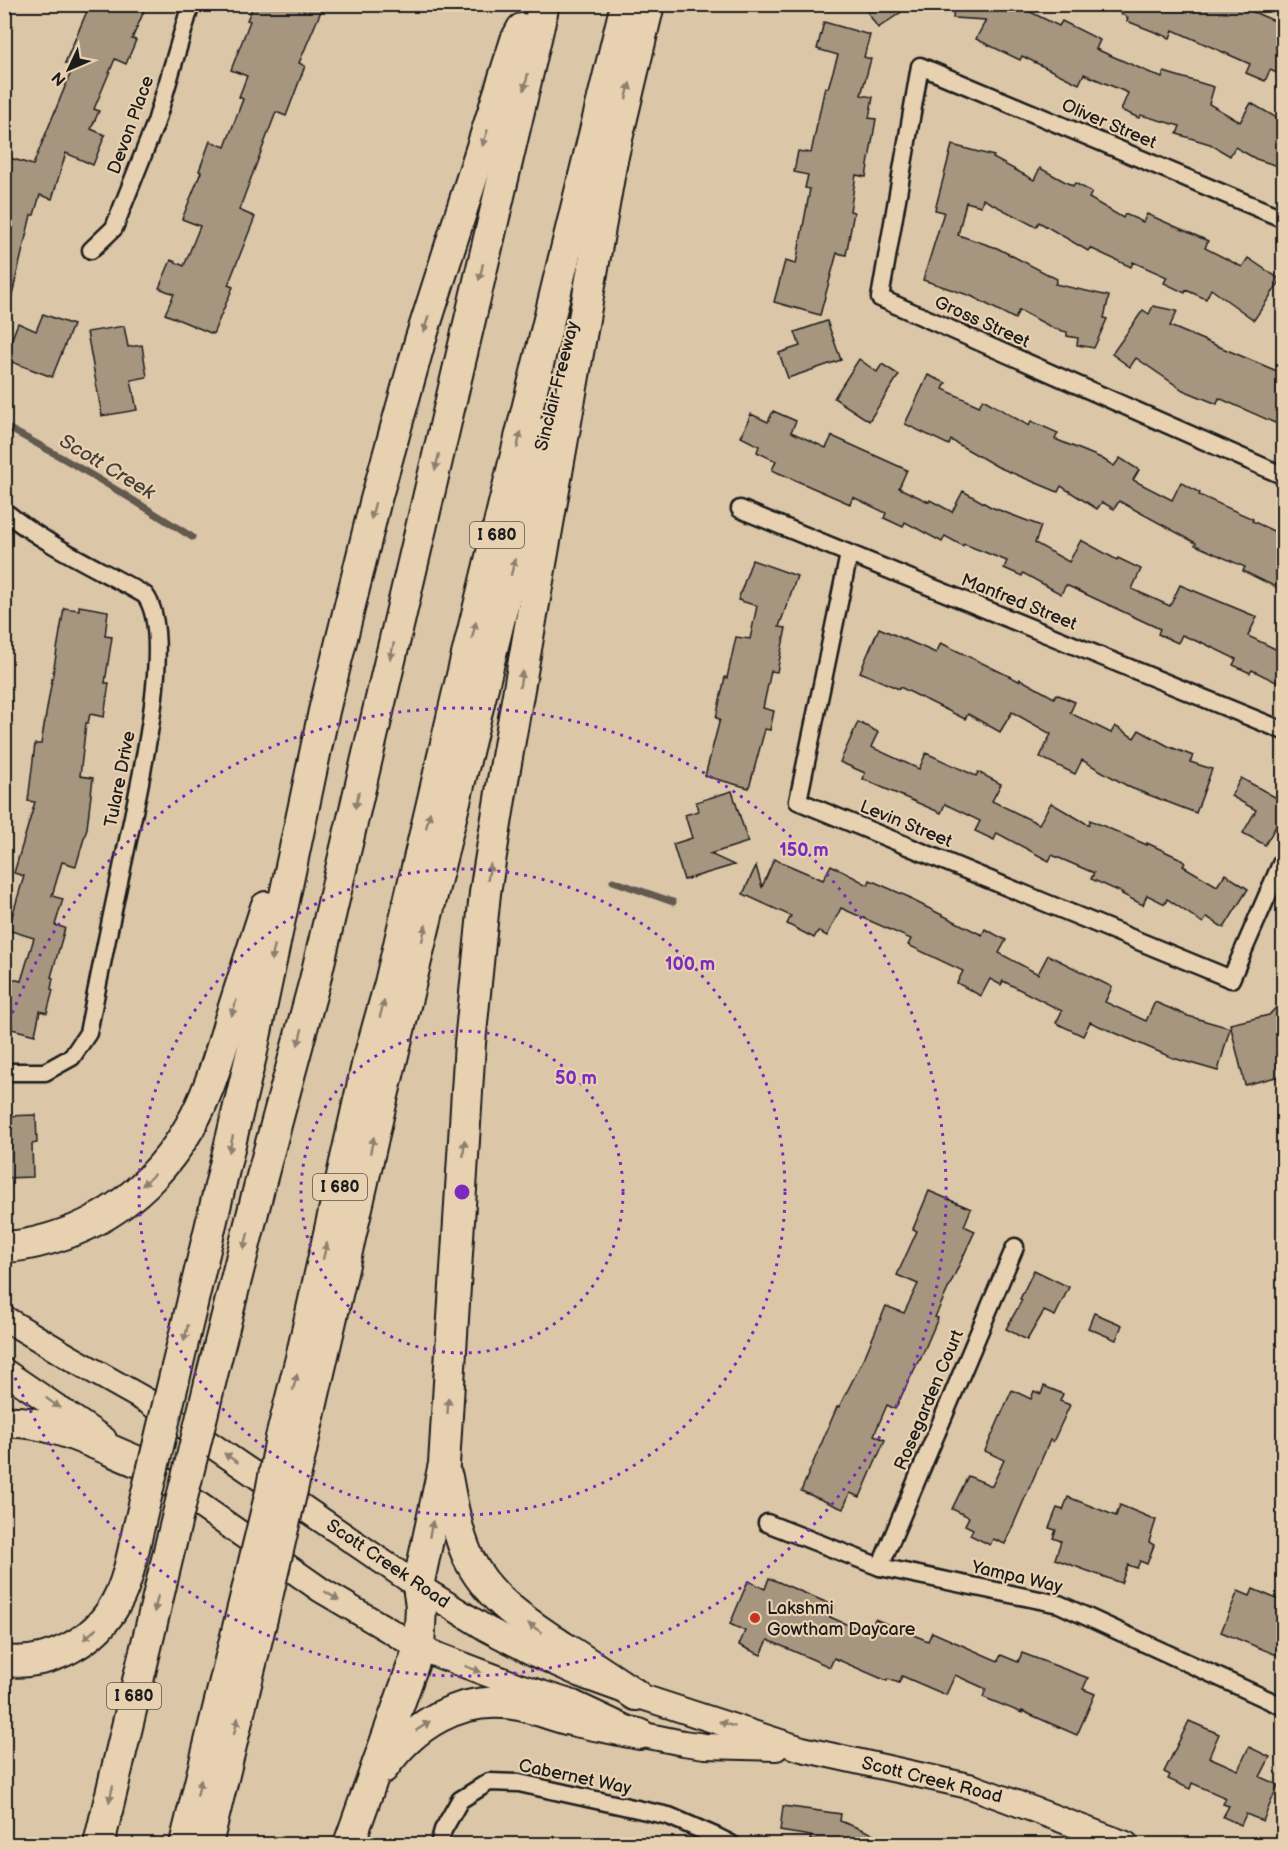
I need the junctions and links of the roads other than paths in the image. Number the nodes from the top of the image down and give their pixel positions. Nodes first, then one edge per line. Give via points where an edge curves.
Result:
1 (191, 4) edge
2 (534, 4) edge
3 (544, 4) edge
4 (626, 4) edge
5 (649, 4) edge
6 (920, 66) joint
7 (615, 148) junction
8 (1284, 219) edge
9 (91, 250) dead end
10 (1284, 476) edge
11 (740, 509) dead end
12 (4, 511) edge
13 (849, 554) junction
14 (324, 711) junction
15 (1284, 730) edge
16 (1284, 857) edge
17 (4, 1072) edge
18 (4, 1247) edge
19 (1014, 1247) dead end
20 (321, 1316) junction
21 (4, 1318) edge
22 (4, 1371) edge
23 (4, 1422) edge
24 (136, 1461) junction
25 (444, 1464) junction
26 (767, 1523) dead end
27 (880, 1568) junction
28 (418, 1586) junction
29 (255, 1600) junction
30 (419, 1648) junction
31 (4, 1661) edge
32 (636, 1695) junction
33 (1284, 1707) edge
34 (639, 1734) junction
35 (802, 1749) junction
36 (99, 1845) edge
37 (185, 1845) edge
38 (207, 1845) edge
39 (349, 1845) edge
40 (439, 1845) edge
41 (731, 1845) edge
42 (1126, 1845) edge

1 - 9 street, Devon Place via 156,122 114,228
2 -> 14 highway via 516,40 420,341
3 -> 36 highway, I 680, bridge via 315,980 210,1383
20 -> 4 highway, I 680 via 341,1186 367,1065
7 -> 5 highway, Sinclair Freeway / I 680
6 - 8 street, Oliver Street
6 - 10 street, Gross Street via 880,298
20 -> 7 highway, Sinclair Freeway / I 680 via 379,1112
25 -> 7 highway via 470,1043 485,893
11 - 13 street, Manfred Street
12 - 17 street, Tulare Drive via 62,550 145,595 156,624 157,661 150,729 88,1033 72,1057 45,1072
13 - 15 street, Manfred Street
13 - 16 street, Levin Street via 798,801 1231,979
14 -> 18 highway via 217,1063 182,1142 149,1181 109,1213 62,1235 34,1244
14 -> 31 highway, bridge via 251,1056 125,1580 117,1602 98,1627 72,1647 32,1661
19 - 27 street, Rosegarden Court
29 -> 20 highway, I 680, bridge
28 -> 21 main road, Scott Creek Road via 147,1401
22 -> 24 main road, Scott Creek Road
23 - 24 highway via 34,1424 63,1432
24 -> 30 main road, Scott Creek Road via 321,1590
28 -> 25 highway
32 -> 25 highway via 518,1617 481,1579 458,1529
26 - 27 street, Yampa Way
27 - 33 street, Yampa Way via 1059,1604
28 - 30 highway
28 - 32 main road, Scott Creek Road via 535,1654
37 -> 29 highway, I 680
38 -> 29 highway, I 680
30 -> 34 main road, Scott Creek Road via 573,1703
30 - 39 highway
35 -> 32 main road, Scott Creek Road
34 - 35 main road, Scott Creek Road via 705,1746
39 -> 34 highway via 394,1752 424,1724 442,1714 464,1706 513,1704
35 - 42 main road, Scott Creek Road via 973,1787
40 - 41 street, Cabernet Way via 460,1800 489,1782 519,1783 669,1816

